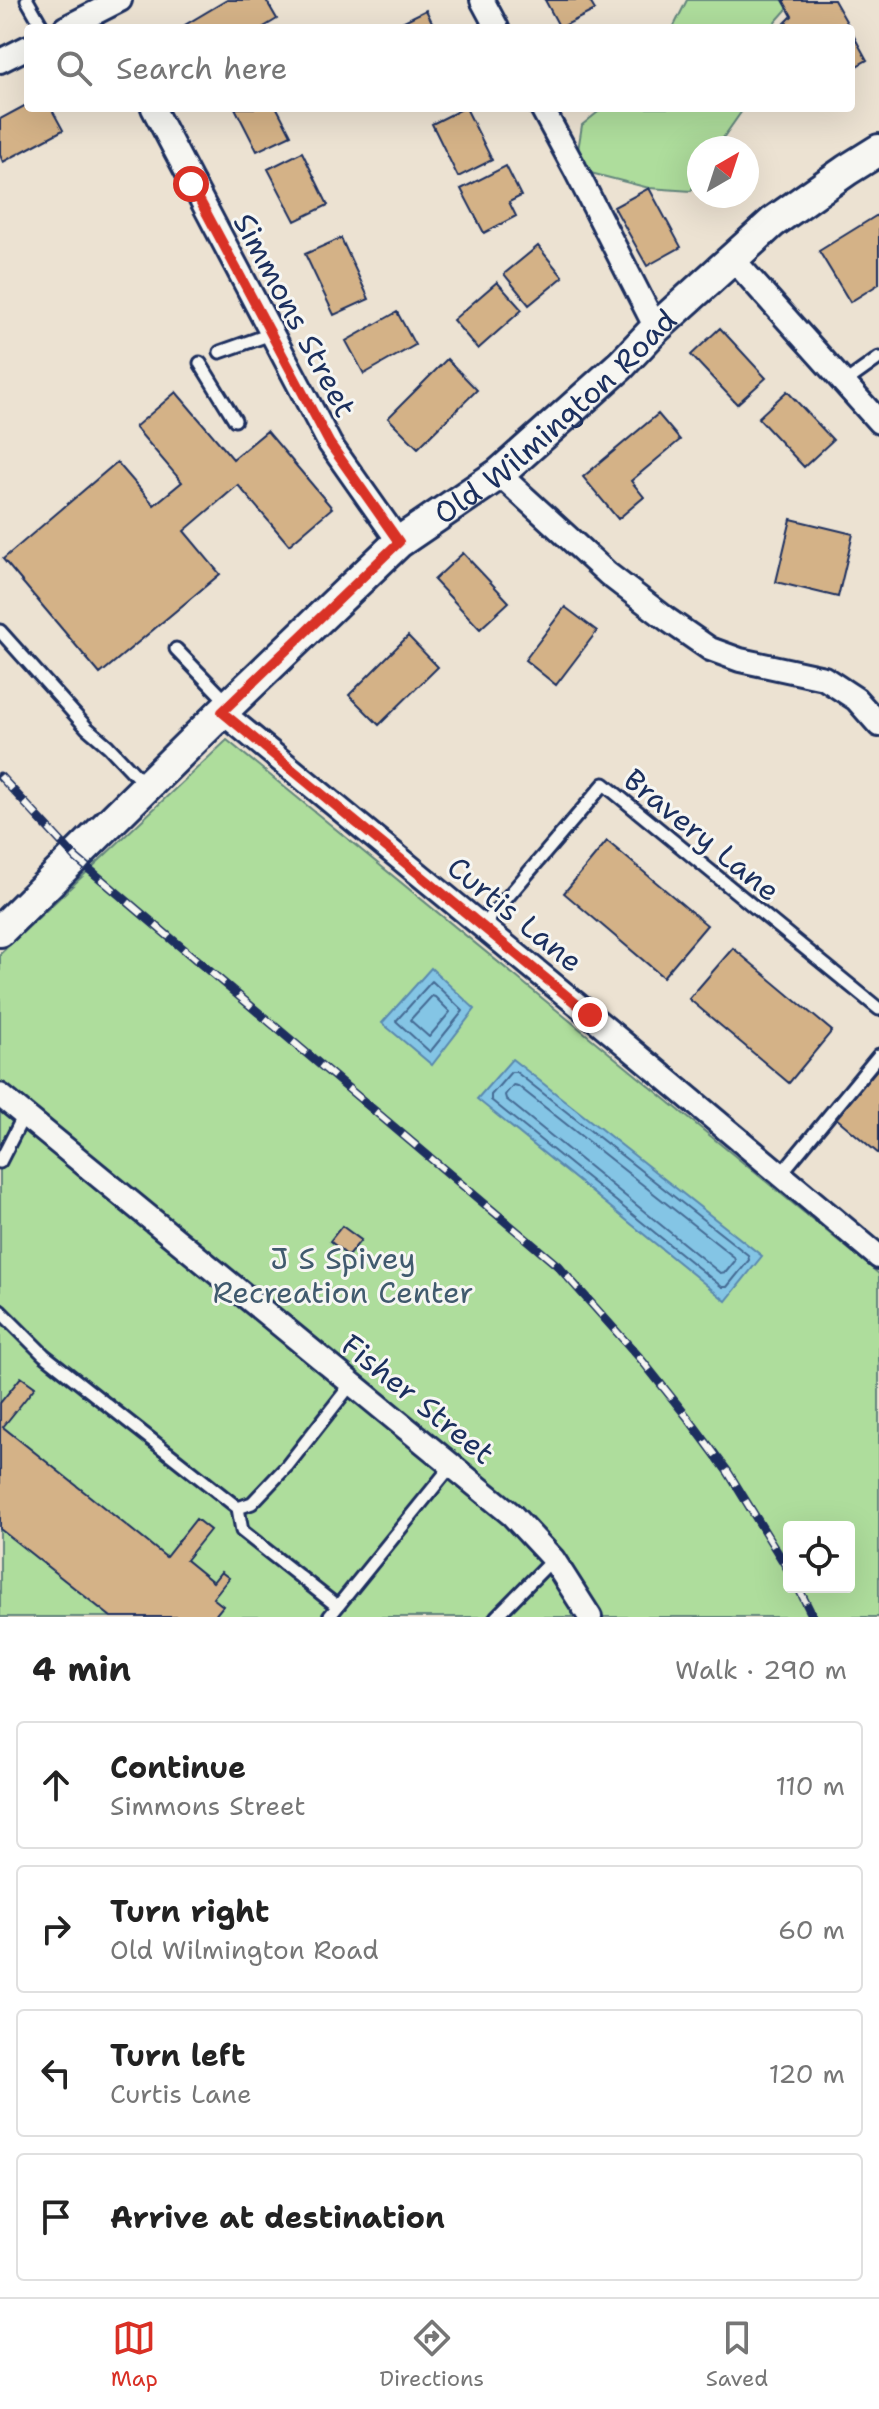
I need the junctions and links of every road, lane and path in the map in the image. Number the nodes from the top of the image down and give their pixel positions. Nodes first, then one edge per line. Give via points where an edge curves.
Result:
1 (27, 0) edge
2 (120, 0) edge
3 (482, 0) edge
4 (101, 20) edge
5 (41, 24) edge
6 (495, 24) edge
7 (24, 49) edge
8 (0, 61) edge
9 (155, 112) edge
10 (544, 112) edge
11 (879, 150) edge
12 (732, 258) junction
13 (656, 328) junction
14 (271, 334) junction
15 (220, 352) dead end
16 (879, 358) edge
17 (200, 363) dead end
18 (844, 383) junction
19 (235, 420) dead end
20 (879, 422) edge
21 (499, 474) junction
22 (399, 542) junction
23 (0, 631) edge
24 (176, 649) dead end
25 (226, 708) junction
26 (879, 725) edge
27 (147, 787) junction
28 (482, 927) junction
29 (0, 931) edge
30 (879, 1009) edge
31 (879, 1055) edge
32 (0, 1095) edge
33 (24, 1115) junction
34 (0, 1162) edge
35 (780, 1175) junction
36 (879, 1257) edge
37 (0, 1311) edge
38 (352, 1383) junction
39 (452, 1465) junction
40 (238, 1508) junction
41 (553, 1559) junction
42 (337, 1606) junction
43 (329, 1617) edge
44 (496, 1617) edge
45 (590, 1617) edge

1 - 5 lane
2 - 4 street
3 - 6 street
7 - 8 street
9 - 14 street, Simmons Street
10 - 13 street
11 - 12 main road, Old Wilmington Road via 773,222
12 - 13 main road, Old Wilmington Road
12 - 18 street
13 - 21 main road, Old Wilmington Road
14 - 15 lane
14 - 22 street, Simmons Street via 330,444
16 - 18 lane
17 - 19 lane
18 - 20 street
21 - 22 main road, Old Wilmington Road
21 - 26 street via 608,574 710,649 824,678 856,699
22 - 25 main road, Old Wilmington Road
23 - 27 lane
24 - 25 lane
25 - 27 main road, Old Wilmington Road
25 - 28 street, Curtis Lane
27 - 29 main road, Old Wilmington Road
28 - 30 lane, Bravery Lane via 604,784
28 - 35 street, Curtis Lane
31 - 35 lane
32 - 33 street, Fisher Street
33 - 34 lane
33 - 38 street, Fisher Street
35 - 36 street, Curtis Lane
37 - 40 lane via 44,1355
38 - 39 street, Fisher Street
38 - 40 lane via 287,1466 252,1503
39 - 41 street, Fisher Street via 512,1515
39 - 42 lane
40 - 42 lane via 242,1531
41 - 44 lane
41 - 45 street, Fisher Street
42 - 43 lane

